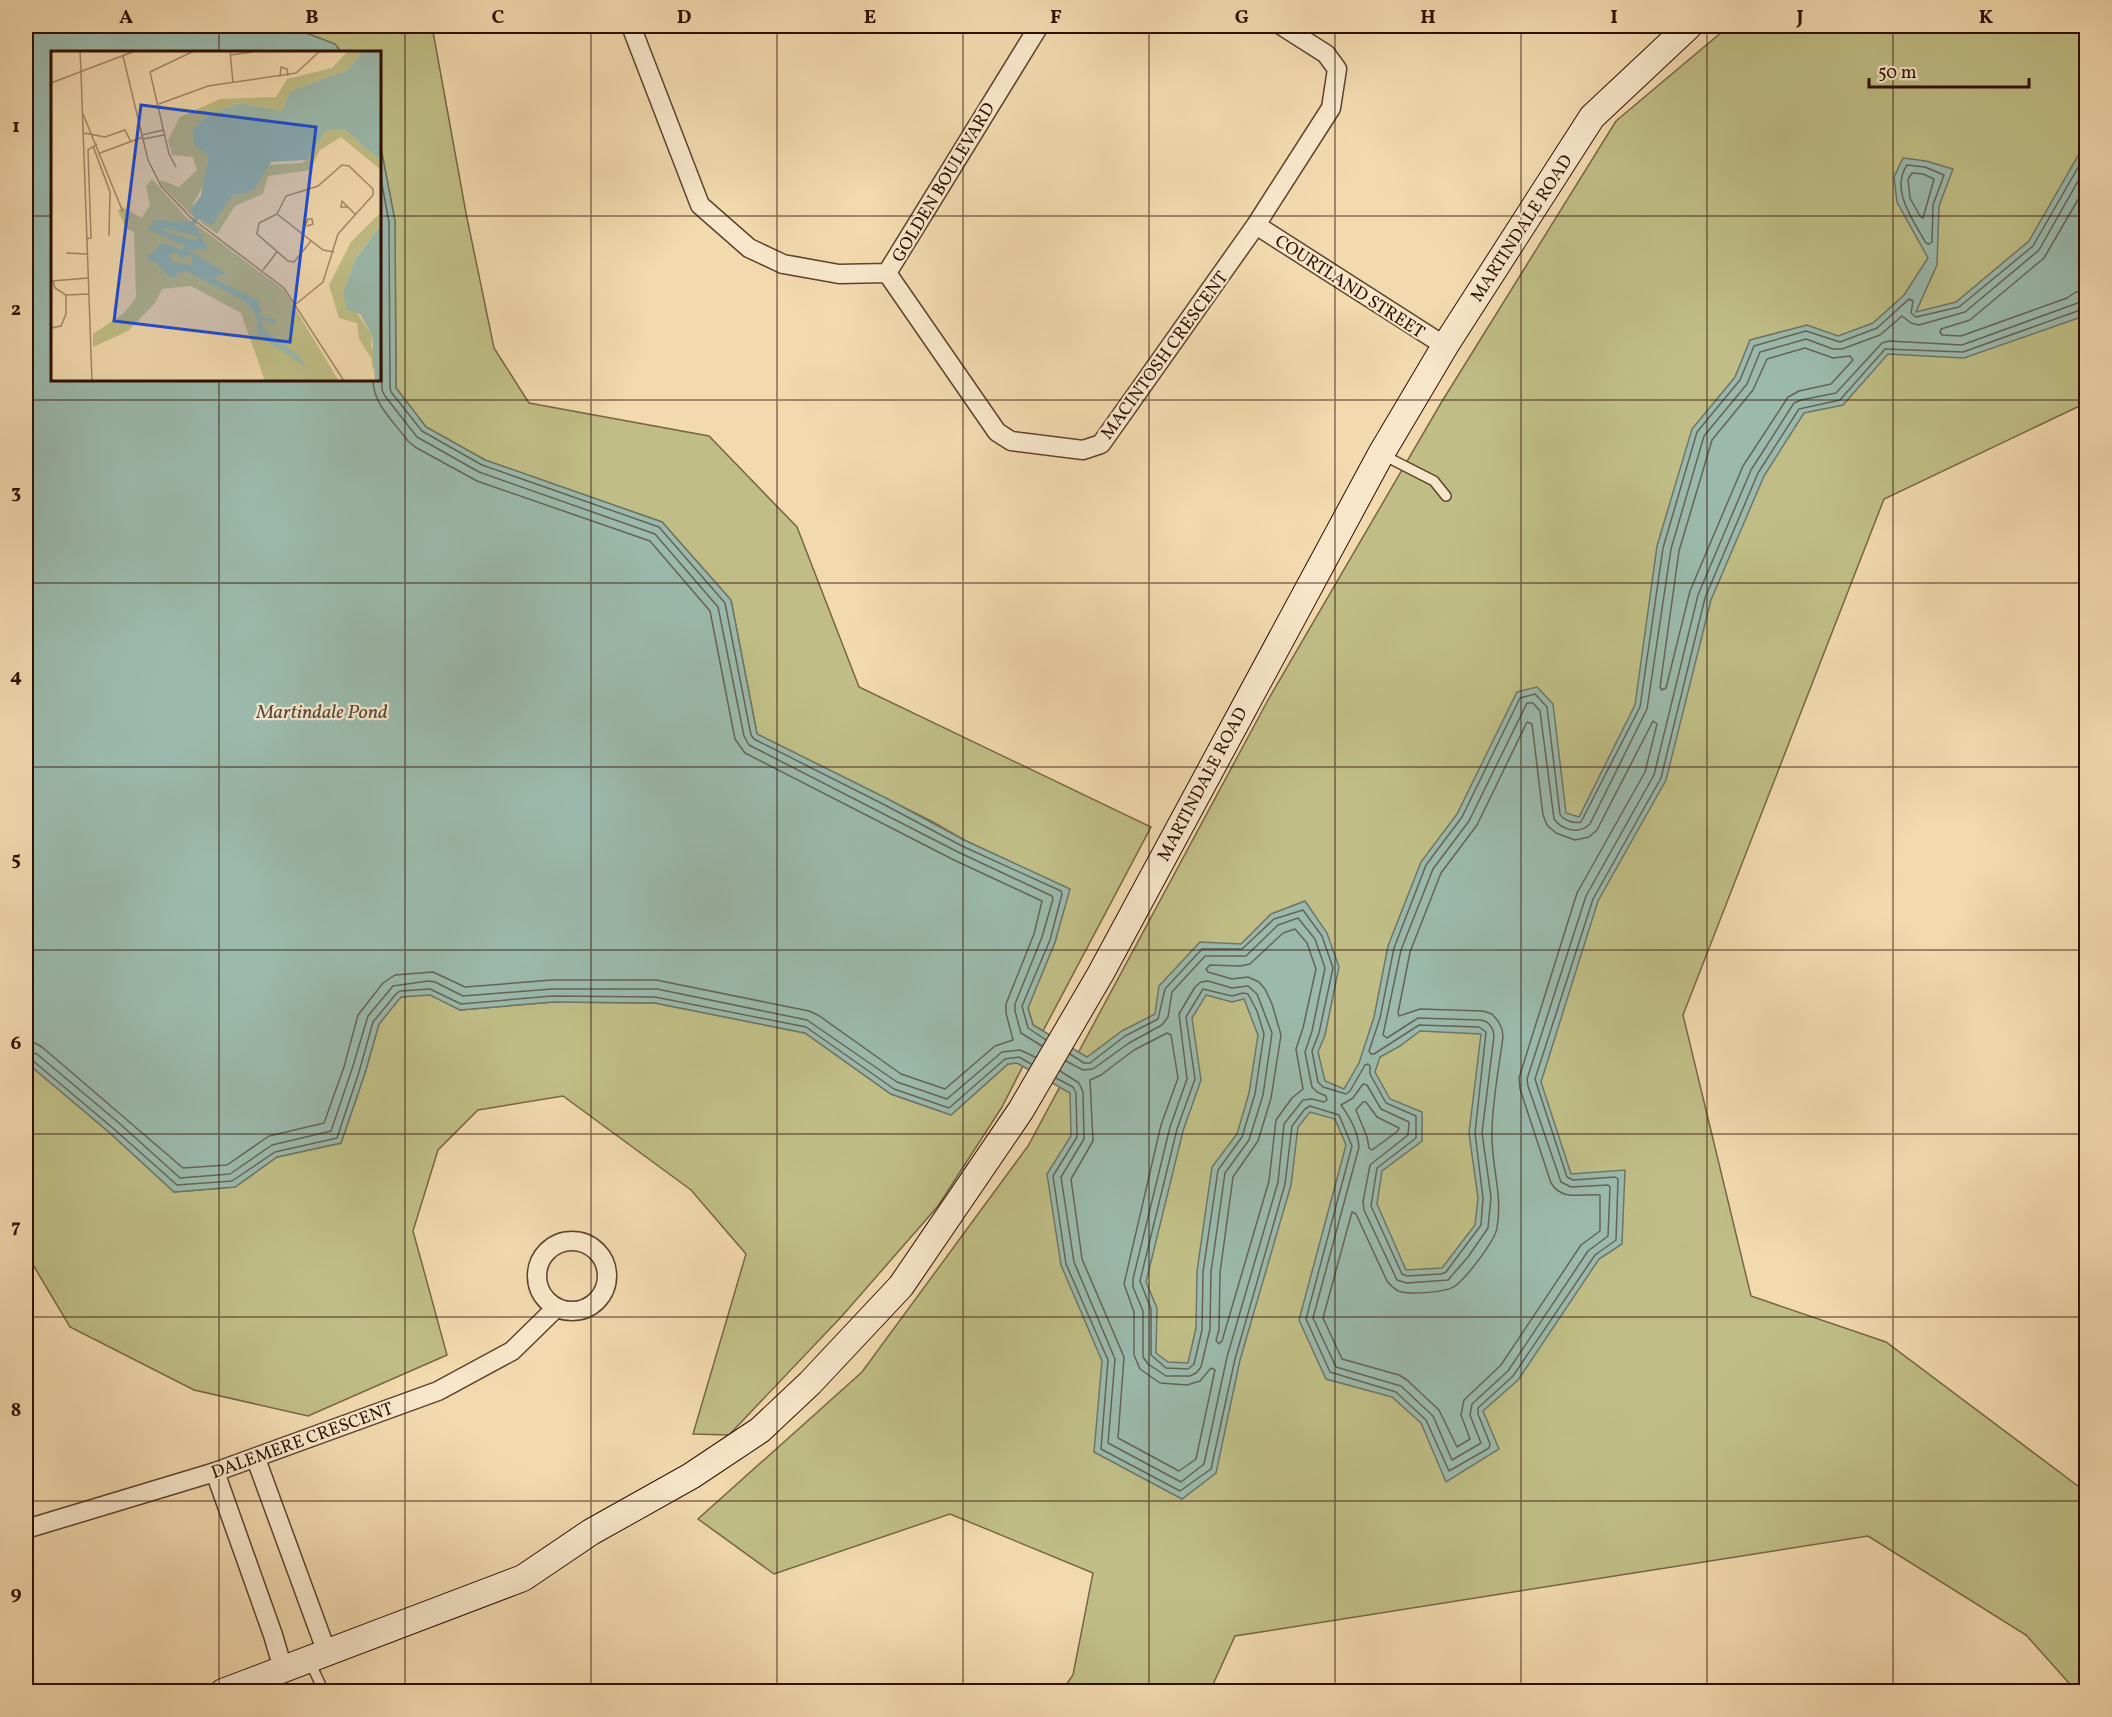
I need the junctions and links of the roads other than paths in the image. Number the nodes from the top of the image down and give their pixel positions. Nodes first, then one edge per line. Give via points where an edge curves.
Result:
1 (631, 26) edge
2 (1039, 26) edge
3 (1282, 26) edge
4 (1689, 26) edge
5 (1256, 225) junction
6 (887, 273) junction
7 (1445, 346) junction
8 (1381, 454) junction
9 (1446, 496) dead end
10 (556, 1308) dead end
11 (256, 1459) junction
12 (215, 1472) junction
13 (26, 1529) edge
14 (318, 1656) junction
15 (283, 1669) junction
16 (223, 1692) edge
17 (324, 1692) edge

1 - 6 street, GOLDEN BOULEVARD via 700,205 749,248 783,264 839,274
2 - 6 street, GOLDEN BOULEVARD
3 - 5 street, MACINTOSH CRESCENT via 1326,54 1337,69 1331,108
4 - 7 main road, MARTINDALE ROAD via 1593,117
5 - 6 street, MACINTOSH CRESCENT via 1110,434 1101,444 1083,450 1011,441 997,432
5 - 7 street, COURTLAND STREET
7 - 8 main road, MARTINDALE ROAD
8 - 9 lane via 1434,481
8 - 14 main road, MARTINDALE ROAD via 1101,973 1021,1110 901,1286 760,1431 691,1476 591,1533 523,1578
10 - 11 street, DALEMERE CRESCENT via 512,1352 473,1374 438,1391
11 - 12 street, DALEMERE CRESCENT
11 - 14 street
12 - 13 street, DALEMERE CRESCENT
12 - 15 street
14 - 15 main road
14 - 17 lane
15 - 16 main road

